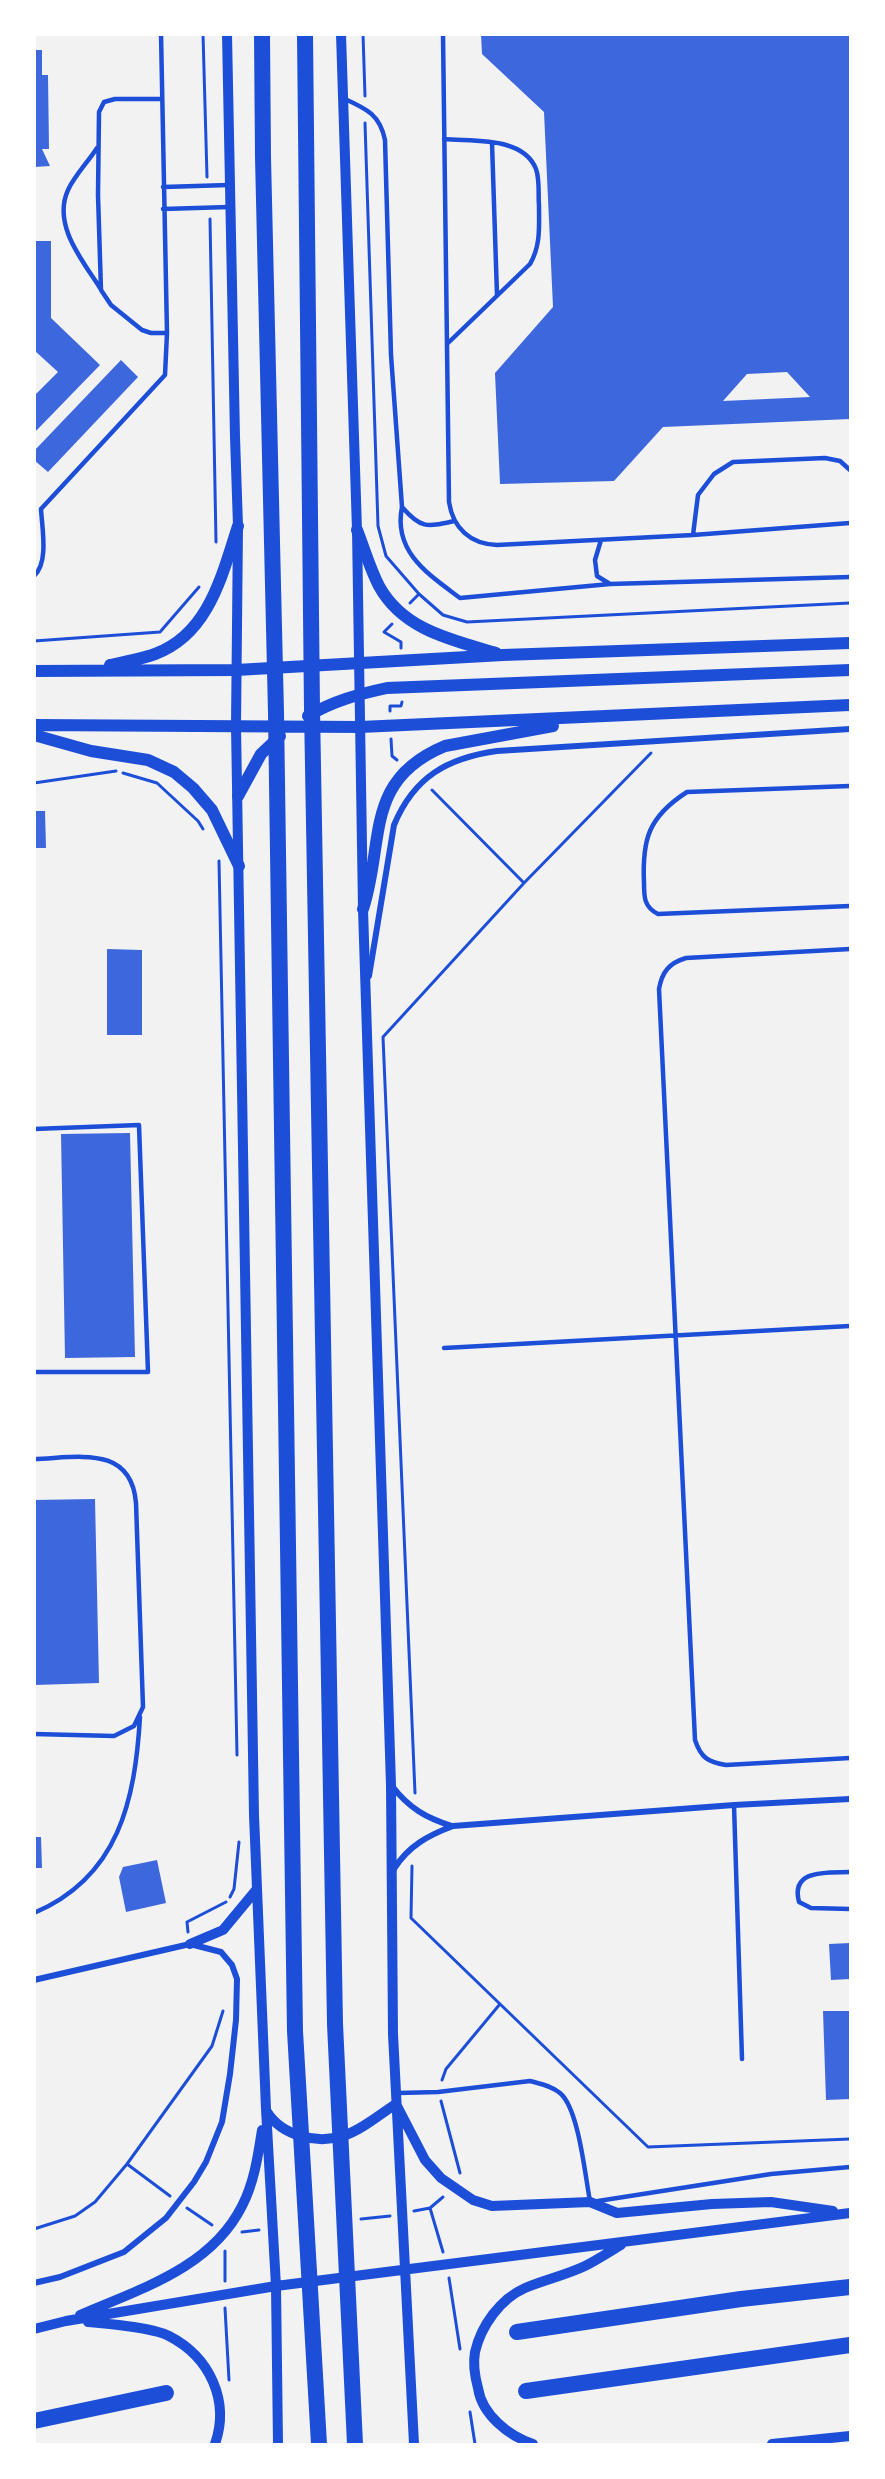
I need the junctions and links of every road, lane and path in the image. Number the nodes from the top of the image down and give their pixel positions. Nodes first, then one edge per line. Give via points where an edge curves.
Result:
1 (161, 34) edge
2 (203, 34) edge
3 (227, 34) edge
4 (262, 34) edge
5 (305, 34) edge
6 (341, 34) edge
7 (363, 34) edge
8 (443, 34) edge
9 (162, 99) junction
10 (343, 99) junction
11 (365, 108) junction
12 (444, 139) junction
13 (492, 143) junction
14 (98, 145) junction
15 (232, 185) junction
16 (207, 186) junction
17 (163, 187) junction
18 (210, 207) junction
19 (232, 207) junction
20 (163, 209) junction
21 (101, 290) junction
22 (496, 295) junction
23 (167, 333) junction
24 (447, 344) junction
25 (850, 470) edge
26 (402, 507) junction
27 (454, 521) junction
28 (850, 523) edge
29 (238, 526) junction
30 (357, 530) junction
31 (693, 535) junction
32 (601, 540) junction
33 (216, 549) dead end
34 (34, 576) edge
35 (850, 577) edge
36 (202, 583) dead end
37 (610, 584) junction
38 (419, 594) junction
39 (850, 603) edge
40 (401, 614) junction
41 (34, 641) edge
42 (850, 643) edge
43 (503, 655) junction
44 (401, 662) junction
45 (359, 665) junction
46 (90, 670) junction
47 (236, 670) junction
48 (850, 670) edge
49 (34, 671) edge
50 (402, 688) junction
51 (360, 694) junction
52 (850, 705) edge
53 (589, 718) junction
54 (34, 725) edge
55 (236, 726) junction
56 (289, 726) junction
57 (390, 726) junction
58 (360, 727) junction
59 (850, 729) edge
60 (34, 735) edge
61 (652, 753) dead end
62 (407, 770) junction
63 (422, 780) junction
64 (34, 783) edge
65 (850, 786) edge
66 (238, 796) junction
67 (208, 838) dead end
68 (218, 856) dead end
69 (239, 866) junction
70 (524, 883) junction
71 (850, 906) edge
72 (363, 909) junction
73 (850, 950) edge
74 (367, 992) junction
75 (34, 1129) edge
76 (850, 1326) edge
77 (677, 1335) junction
78 (444, 1348) dead end
79 (34, 1372) edge
80 (34, 1460) edge
81 (140, 1717) junction
82 (34, 1734) edge
83 (237, 1758) dead end
84 (850, 1758) edge
85 (391, 1785) junction
86 (850, 1799) edge
87 (734, 1805) junction
88 (415, 1810) junction
89 (453, 1826) junction
90 (240, 1834) dead end
91 (412, 1847) junction
92 (392, 1871) junction
93 (850, 1872) edge
94 (257, 1889) junction
95 (850, 1909) edge
96 (34, 1913) edge
97 (190, 1944) junction
98 (34, 1980) edge
99 (500, 2004) junction
100 (742, 2059) dead end
101 (438, 2092) junction
102 (396, 2098) junction
103 (266, 2109) junction
104 (850, 2139) edge
105 (127, 2164) dead end
106 (850, 2167) edge
107 (453, 2188) junction
108 (590, 2202) junction
109 (849, 2213) edge
110 (34, 2229) edge
111 (626, 2242) junction
112 (447, 2264) junction
113 (405, 2269) junction
114 (34, 2283) edge
115 (276, 2286) junction
116 (850, 2287) edge
117 (66, 2321) junction
118 (34, 2329) edge
119 (517, 2332) dead end
120 (850, 2344) edge
121 (461, 2354) dead end
122 (526, 2391) dead end
123 (166, 2393) dead end
124 (470, 2411) dead end
125 (34, 2421) edge
126 (850, 2436) edge
127 (215, 2445) edge
128 (278, 2445) edge
129 (319, 2445) edge
130 (355, 2445) edge
131 (414, 2445) edge
132 (476, 2445) edge
133 (533, 2445) edge
134 (772, 2445) edge

1 - 9 lane
2 - 16 path
3 - 15 street
4 - 129 highway via 295,2031
5 - 130 highway via 312,721 335,2024
6 - 10 street
7 - 11 path
8 - 12 lane
9 - 14 lane via 104,102 99,112
9 - 17 lane
10 - 11 lane
10 - 30 street
11 - 26 lane via 382,125 385,140 391,356
11 - 38 path via 378,526 386,556
12 - 13 lane
12 - 24 lane
13 - 22 lane
13 - 22 lane via 524,152 537,170 538,181 537,248 530,264
14 - 21 lane
14 - 21 lane via 67,192 64,205 68,236
15 - 16 lane
15 - 19 street
16 - 17 lane
17 - 20 lane
18 - 19 lane
18 - 20 lane
18 - 33 path
19 - 29 street
20 - 23 lane
21 - 23 lane via 111,304 142,330
22 - 24 lane
23 - 34 lane via 165,375 41,509 43,559
24 - 27 lane via 449,502
25 - 31 lane via 840,461 825,458 734,462 714,474 698,495
26 - 27 lane via 413,520 427,527
26 - 37 lane via 398,524 403,543 427,573 460,598
27 - 32 lane via 468,537 487,544
28 - 31 lane
29 - 46 main road via 214,597 202,618 183,638 156,654
29 - 47 street
30 - 40 main road via 379,586
30 - 45 street
31 - 32 lane
32 - 37 lane via 595,560 597,576
35 - 37 lane
36 - 41 path via 160,632
38 - 39 path via 443,615 467,622
38 - 40 path
40 - 43 main road via 428,631
40 - 44 path via 384,632 401,642
42 - 43 main road
43 - 44 main road
44 - 45 main road
45 - 47 main road
45 - 51 street
46 - 47 main road
46 - 49 main road
47 - 55 street
48 - 50 main road
50 - 51 main road
50 - 57 path via 401,706 390,706
51 - 56 main road via 325,706
51 - 58 street
52 - 53 main road
53 - 57 main road
53 - 62 main road via 444,746
54 - 55 main road
55 - 56 main road
55 - 66 street
56 - 58 main road
56 - 66 main road via 261,754
57 - 58 main road
57 - 62 path via 392,756
58 - 72 street
59 - 63 street via 480,753 452,762
60 - 69 main road via 91,751 148,759 174,772 212,810
61 - 70 path
62 - 72 main road via 384,803
63 - 70 path
63 - 74 street via 401,808 394,825
64 - 67 path via 116,771 158,783 198,820
65 - 71 lane via 687,792 656,821 645,839 642,854 645,902 658,914
66 - 69 street
68 - 83 path
69 - 94 street
70 - 88 path via 383,1037
72 - 74 street
73 - 77 lane via 686,958 667,968 661,978
74 - 85 street
75 - 79 lane via 139,1125 148,1372
76 - 77 lane
77 - 78 lane
77 - 84 lane via 698,1750 710,1762 726,1765
80 - 81 lane via 101,1458 118,1466 131,1479 135,1491 143,1707
81 - 82 lane via 125,1733 114,1736
81 - 96 lane via 137,1763 119,1831 81,1881 50,1906
85 - 88 street
85 - 92 street
86 - 87 street
87 - 89 street
87 - 100 lane
88 - 89 street
89 - 91 street
90 - 97 path via 234,1889 220,1907 187,1922
91 - 92 street
91 - 99 path via 411,1918
92 - 102 street
93 - 95 lane via 806,1877 798,1886 797,1895 800,1902 811,1908
94 - 97 street via 223,1930
94 - 103 street
97 - 98 street
97 - 114 street via 221,1952 237,1979 236,2020 222,2122 206,2162 179,2203 145,2237 105,2261
99 - 101 path via 446,2068
99 - 104 path via 648,2147
101 - 102 lane
101 - 107 path via 460,2175
101 - 108 lane via 530,2081 560,2093 573,2114
102 - 103 street via 344,2136 319,2139 295,2135 273,2122
102 - 107 street via 425,2160
102 - 113 street
103 - 115 street
103 - 117 street via 256,2166 242,2206 225,2234 169,2277
105 - 110 path via 95,2202 75,2216
106 - 108 lane via 771,2174
107 - 108 street via 492,2206
107 - 112 path via 430,2208
108 - 109 street via 617,2213 771,2202
109 - 111 street
111 - 112 street
111 - 133 street via 585,2266 523,2289 493,2314 482,2332 475,2353 479,2395 497,2423
112 - 113 street
112 - 121 path
113 - 115 street
113 - 131 street
115 - 117 street
115 - 128 street
116 - 119 highway
117 - 118 street
117 - 127 street via 168,2335 196,2354 212,2376 220,2403
120 - 122 highway
123 - 125 highway
124 - 132 path
126 - 134 street

